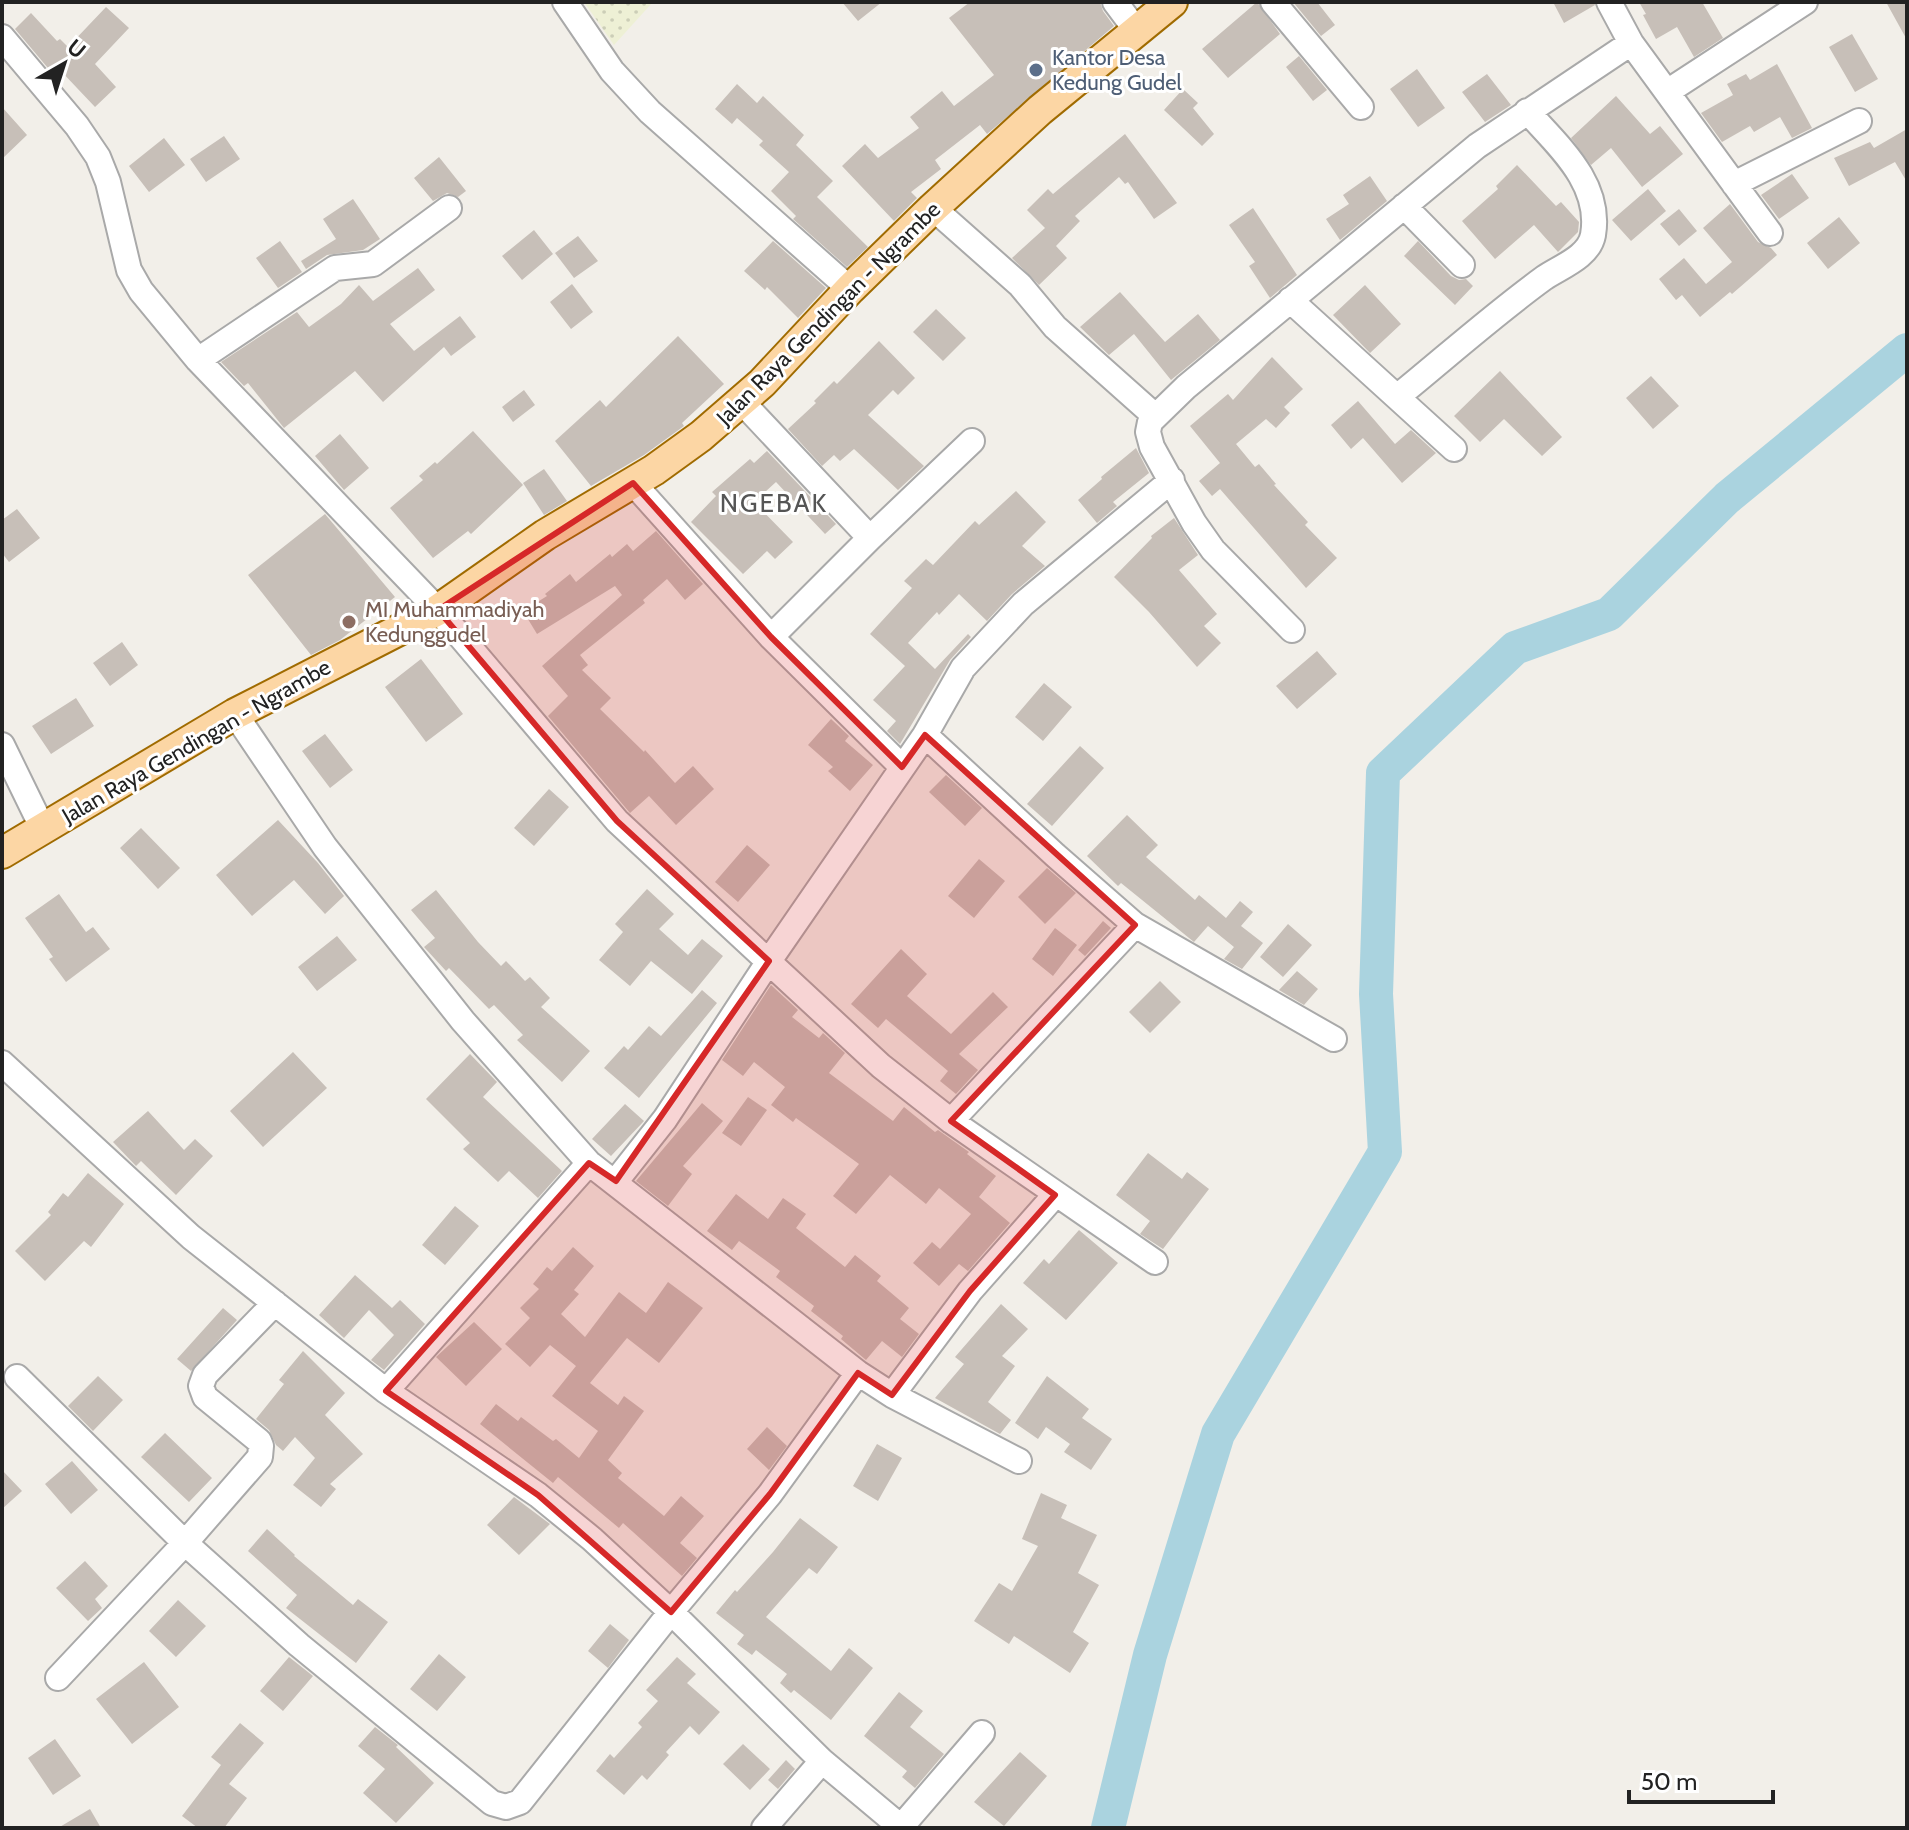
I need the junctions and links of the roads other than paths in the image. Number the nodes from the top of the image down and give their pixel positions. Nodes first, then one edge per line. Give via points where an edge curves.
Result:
1 (565, 2) edge
2 (1115, 2) edge
3 (1172, 2) edge
4 (1273, 2) edge
5 (1609, 2) edge
6 (1805, 2) edge
7 (1136, 30) junction
8 (2, 37) edge
9 (1631, 43) junction
10 (1667, 92) junction
11 (1361, 107) dead end
12 (1527, 111) junction
13 (1859, 121) dead end
14 (1734, 184) junction
15 (1404, 206) junction
16 (449, 208) dead end
17 (933, 208) junction
18 (1770, 233) dead end
19 (1462, 265) dead end
20 (850, 289) junction
21 (1290, 300) junction
22 (198, 360) junction
23 (1397, 397) junction
24 (742, 402) junction
25 (1155, 416) junction
26 (972, 441) dead end
27 (1454, 449) dead end
28 (1172, 480) junction
29 (633, 483) junction
30 (870, 538) junction
31 (438, 610) junction
32 (1292, 630) dead end
33 (771, 637) junction
34 (235, 714) junction
35 (925, 735) junction
36 (2, 745) edge
37 (902, 767) junction
38 (43, 829) junction
39 (2, 853) edge
40 (1135, 925) junction
41 (769, 961) junction
42 (1334, 1039) dead end
43 (2, 1063) edge
44 (951, 1121) junction
45 (589, 1163) junction
46 (616, 1181) junction
47 (1055, 1195) junction
48 (1155, 1262) dead end
49 (275, 1303) junction
50 (858, 1373) junction
51 (17, 1377) dead end
52 (386, 1391) junction
53 (892, 1395) junction
54 (1019, 1461) dead end
55 (185, 1543) junction
56 (671, 1612) junction
57 (58, 1678) dead end
58 (982, 1733) dead end
59 (822, 1761) junction
60 (902, 1827) edge
61 (764, 1828) edge

1 - 20 street via 612,71 650,112
2 - 7 street
3 - 7 main road, Jalan Raya Gendingan - Ngrambe
4 - 11 street
5 - 9 street
6 - 10 street
7 - 17 main road, Jalan Raya Gendingan - Ngrambe
8 - 22 street via 98,157 134,280
9 - 10 street
9 - 12 street
10 - 14 street
12 - 15 street
12 - 23 street via 1586,182 1592,212 1590,243
13 - 14 street
14 - 18 street
15 - 19 street
15 - 21 street
16 - 22 street via 373,264 335,268
17 - 20 main road, Jalan Raya Gendingan - Ngrambe
17 - 25 street
20 - 24 main road, Jalan Raya Gendingan - Ngrambe
21 - 23 street
21 - 25 street
22 - 31 street
23 - 27 street
24 - 29 main road, Jalan Raya Gendingan - Ngrambe
24 - 30 street
25 - 28 street via 1149,438
26 - 30 street
28 - 32 street via 1213,550
28 - 35 street via 1023,604 963,668
29 - 31 main road, Jalan Raya Gendingan - Ngrambe via 545,535
29 - 33 street
30 - 33 street
31 - 34 main road, Jalan Raya Gendingan - Ngrambe
31 - 41 street via 617,821
33 - 37 street
34 - 38 main road, Jalan Raya Gendingan - Ngrambe
34 - 45 street via 335,859 463,1021
35 - 37 street
35 - 40 street
36 - 38 street
37 - 41 street
38 - 39 main road, Jalan Raya Gendingan - Ngrambe
40 - 42 street
40 - 44 street
41 - 44 street via 881,1066
41 - 46 street via 665,1119
43 - 49 street via 191,1237
44 - 47 street
45 - 46 street
45 - 52 street
46 - 50 street
47 - 48 street
47 - 53 street via 970,1291
49 - 52 street
49 - 55 street via 202,1382 205,1397 259,1441 262,1451
50 - 53 street
50 - 56 street via 770,1494
51 - 55 street
52 - 56 street via 538,1495
53 - 54 street
55 - 56 street via 299,1645 500,1807 520,1802
55 - 57 street
56 - 59 street
58 - 60 street
59 - 60 street
59 - 61 street

